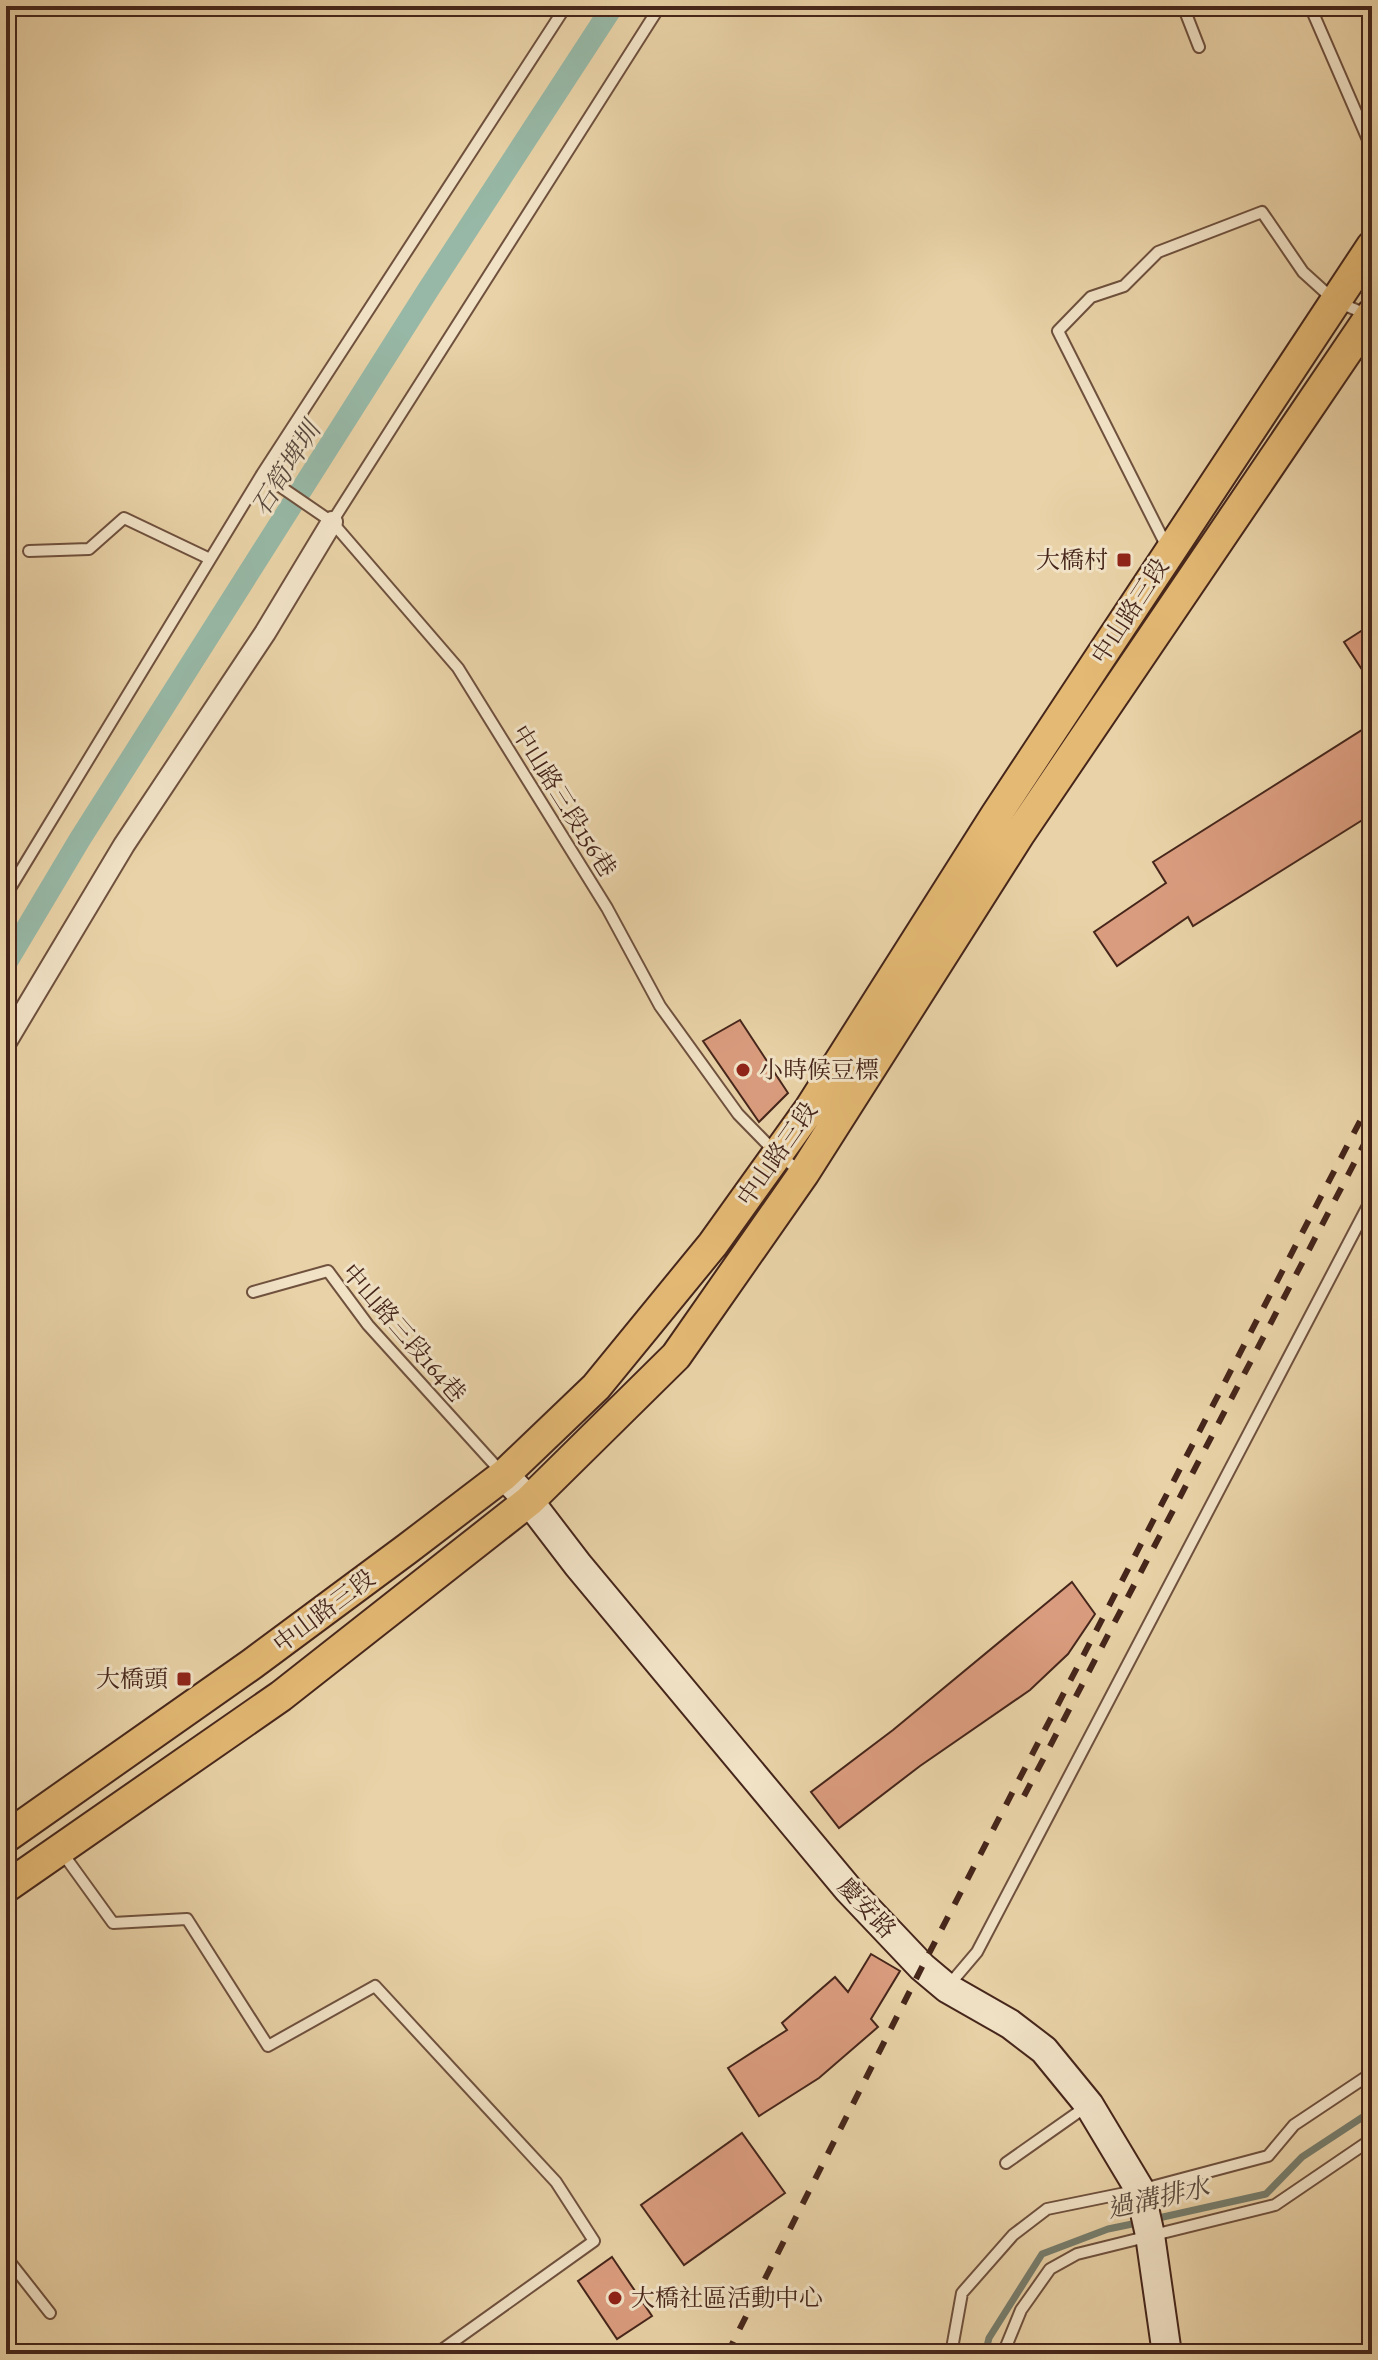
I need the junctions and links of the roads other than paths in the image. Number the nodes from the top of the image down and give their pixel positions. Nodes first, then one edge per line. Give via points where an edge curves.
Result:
1 (566, 6) edge
2 (660, 6) edge
3 (1183, 6) edge
4 (1310, 6) edge
5 (1364, 6) edge
6 (1372, 22) edge
7 (1199, 47) dead end
8 (1372, 149) edge
9 (1372, 246) edge
10 (1335, 301) junction
11 (1371, 315) edge
12 (262, 474) junction
13 (332, 522) junction
14 (29, 551) dead end
15 (1169, 552) junction
16 (210, 559) junction
17 (6, 895) edge
18 (6, 1042) edge
19 (778, 1155) junction
20 (804, 1173) junction
21 (1372, 1198) edge
22 (253, 1292) dead end
23 (504, 1475) junction
24 (529, 1501) junction
25 (6, 1837) edge
26 (60, 1849) junction
27 (6, 1887) edge
28 (947, 1988) junction
29 (1372, 2073) edge
30 (1089, 2105) junction
31 (1372, 2139) edge
32 (1006, 2163) dead end
33 (1140, 2190) junction
34 (1150, 2235) junction
35 (6, 2257) edge
36 (50, 2313) dead end
37 (436, 2354) edge
38 (951, 2354) edge
39 (1003, 2354) edge
40 (1167, 2354) edge

1 - 12 lane
2 - 13 lane
3 - 7 lane
4 - 8 lane
5 - 6 lane
9 - 10 main road, 中山路三段
10 - 11 lane
10 - 15 main road, 中山路三段
10 - 15 lane via 1303,272 1262,212 1158,252 1124,286 1091,297 1058,331
11 - 20 main road, 中山路三段 via 1020,833
12 - 13 lane, 中山路三段156巷
12 - 16 lane
13 - 18 street via 124,845
13 - 19 lane, 中山路三段156巷 via 458,668 607,908 660,1006 738,1114
14 - 16 lane via 89,549 124,518
15 - 19 main road, 中山路三段
16 - 17 lane
19 - 20 lane, 中山路三段156巷
19 - 23 main road, 中山路三段 via 596,1387
20 - 24 main road, 中山路三段 via 676,1356
21 - 28 lane via 977,1952
22 - 23 lane, 中山路三段164巷 via 328,1271 368,1325
23 - 24 street, 慶安路
23 - 25 main road, 中山路三段 via 252,1664
24 - 26 main road, 中山路三段 via 281,1696
24 - 28 street, 慶安路 via 848,1889
26 - 27 main road, 中山路三段
26 - 37 lane via 113,1923 187,1919 268,2046 375,1986 556,2182 594,2241
28 - 30 street, 慶安路 via 1044,2050
29 - 33 lane via 1294,2125 1268,2156
30 - 32 lane
30 - 33 street, 慶安路
31 - 34 lane via 1275,2205
33 - 34 street, 慶安路
33 - 38 lane via 1047,2209 1013,2235 962,2293
34 - 39 lane via 1077,2254 1050,2269 1021,2310
34 - 40 street, 慶安路
35 - 36 lane

